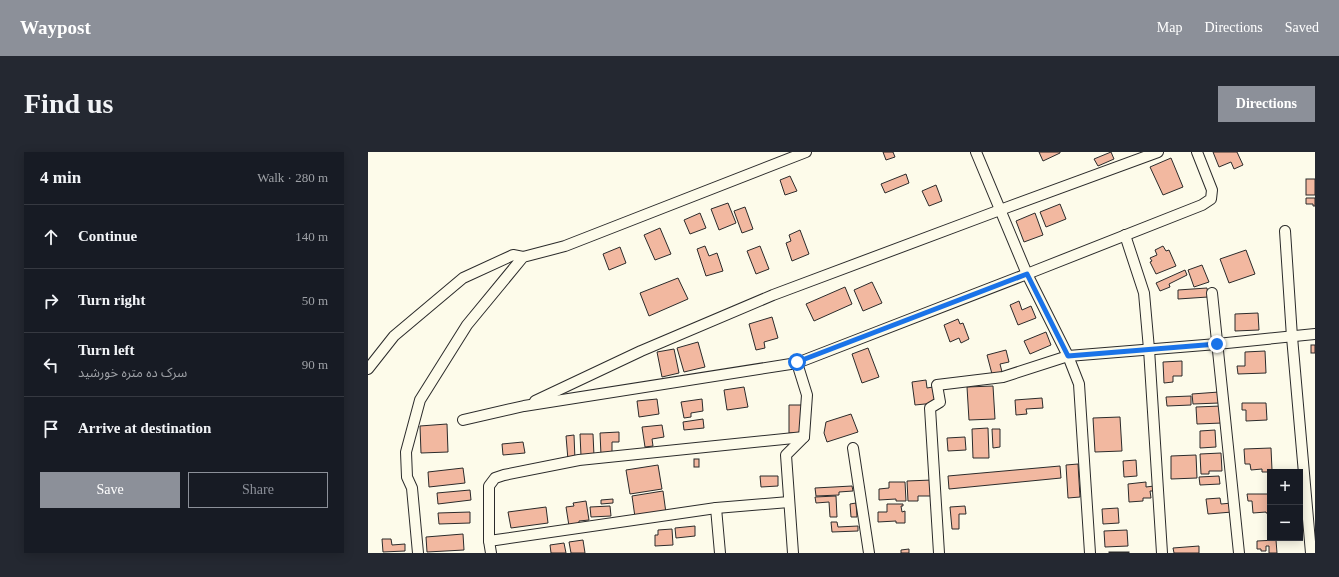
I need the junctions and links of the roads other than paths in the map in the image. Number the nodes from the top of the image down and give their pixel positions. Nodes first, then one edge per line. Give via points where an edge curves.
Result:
1 (806, 152) edge
2 (976, 152) edge
3 (1158, 152) edge
4 (1197, 152) edge
5 (1000, 210) junction
6 (1285, 231) dead end
7 (1125, 235) junction
8 (524, 257) junction
9 (1027, 274) junction
10 (1212, 293) dead end
11 (1315, 334) edge
12 (1292, 336) junction
13 (1217, 344) junction
14 (1149, 349) junction
15 (1068, 356) junction
16 (797, 362) junction
17 (368, 368) edge
18 (524, 406) junction
19 (463, 420) dead end
20 (804, 437) junction
21 (853, 448) dead end
22 (790, 502) junction
23 (716, 508) junction
24 (489, 541) junction
25 (418, 553) edge
26 (491, 553) edge
27 (720, 553) edge
28 (793, 553) edge
29 (869, 553) edge
30 (939, 553) edge
31 (1090, 553) edge
32 (1162, 553) edge
33 (1239, 553) edge
34 (1311, 553) edge

1 - 8 street via 565,246
2 - 5 street
3 - 5 street
4 - 7 street via 1212,190 1211,199 1202,205
5 - 9 street
5 - 18 street via 773,295 641,351
6 - 12 street
7 - 9 street
7 - 14 street via 1144,293
8 - 17 street via 513,255 463,278 394,336
8 - 25 street via 467,325 420,400 406,452
9 - 15 street
9 - 16 street
10 - 13 street
11 - 12 street
12 - 13 street
12 - 34 street
13 - 14 street
13 - 33 street
14 - 15 street
14 - 32 street
15 - 30 street via 1003,377 937,385 940,402 930,408
15 - 31 street via 1079,384
16 - 18 street
16 - 20 street via 807,395
18 - 19 street
20 - 22 street via 786,454
20 - 24 street via 579,460 504,475 495,478 489,486
21 - 29 street
22 - 23 street
22 - 28 street
23 - 24 street
23 - 27 street
24 - 26 street

